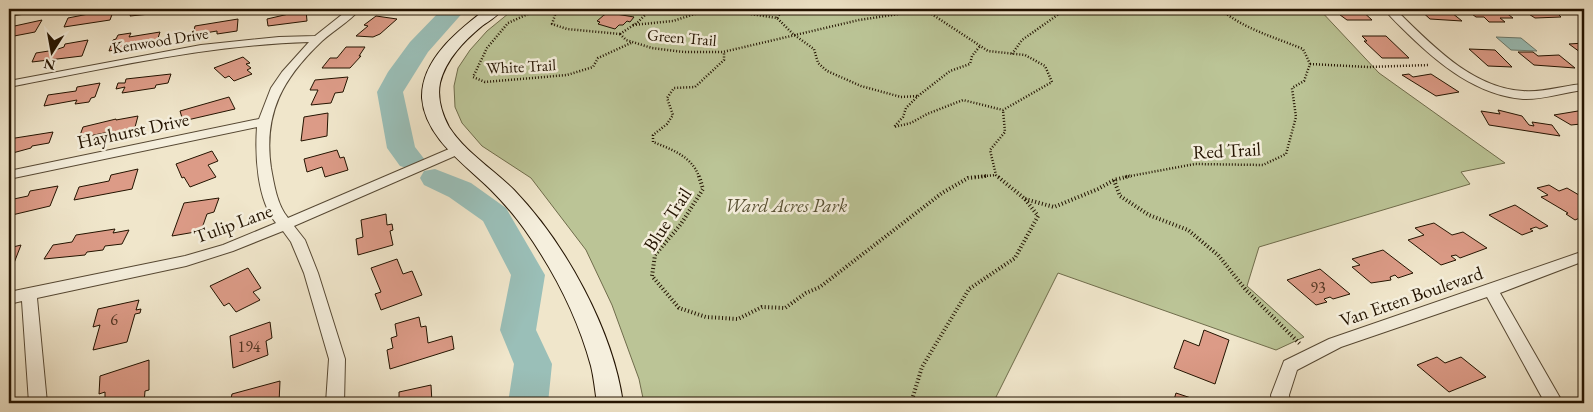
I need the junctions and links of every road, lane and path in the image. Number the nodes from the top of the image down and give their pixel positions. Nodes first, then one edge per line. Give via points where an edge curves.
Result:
1 (34, 9) edge
2 (355, 9) edge
3 (495, 9) edge
4 (539, 9) edge
5 (558, 9) edge
6 (651, 9) edge
7 (783, 9) edge
8 (925, 9) edge
9 (932, 9) edge
10 (1066, 9) edge
11 (1220, 9) edge
12 (1389, 9) edge
13 (9, 13) edge
14 (777, 18) junction
15 (633, 25) junction
16 (620, 34) junction
17 (793, 34) junction
18 (318, 39) junction
19 (631, 43) junction
20 (980, 46) junction
21 (724, 52) junction
22 (1012, 54) junction
23 (1310, 64) junction
24 (1451, 64) junction
25 (9, 84) edge
26 (1584, 87) edge
27 (918, 96) junction
28 (1003, 110) junction
29 (264, 122) junction
30 (460, 149) junction
31 (9, 175) edge
32 (996, 175) junction
33 (1114, 180) junction
34 (1025, 199) junction
35 (286, 225) junction
36 (1584, 256) edge
37 (1491, 290) junction
38 (29, 294) junction
39 (9, 298) edge
40 (1304, 349) dead end
41 (38, 403) edge
42 (335, 403) edge
43 (610, 403) edge
44 (911, 403) edge
45 (1281, 403) edge
46 (1554, 403) edge

1 - 13 street
2 - 18 street
3 - 30 street via 460,37 433,80 431,99 437,117 448,137
4 - 19 path, White Trail via 508,23 487,48 473,77 485,82 567,75 592,66 598,58
5 - 16 path via 552,24 567,29
6 - 15 path, Green Trail
7 - 14 path
8 - 9 path, Green Trail
8 - 17 path, Green Trail
8 - 20 path
10 - 22 path via 1017,44
11 - 23 path via 1253,30 1303,49
12 - 24 street
14 - 15 path via 731,11 704,11 673,20
14 - 17 path
15 - 16 path, Green Trail
16 - 19 path, Green Trail via 622,39
17 - 21 path, Green Trail
17 - 27 path via 814,50 818,63 827,72 901,97
18 - 25 street, Kenwood Drive via 289,39 191,50
18 - 29 street via 286,74
19 - 21 path, Green Trail via 691,52
20 - 22 path via 988,52
20 - 27 path via 970,64 950,71
21 - 32 path, Blue Trail via 724,60 695,87 674,88 667,98 674,115 668,124 653,134 654,142 674,150 696,167 703,190 655,255 652,276 679,308 706,318 738,319 762,307 785,308 820,287 942,193 968,178
22 - 28 path via 1025,55 1045,66 1052,82
23 - 24 path via 1368,67
23 - 33 path, Red Trail via 1304,81 1292,88 1298,107 1286,154 1263,165 1195,164
24 - 26 street via 1485,87 1508,94 1525,95
27 - 28 path via 894,127 963,100
28 - 32 path via 1005,132 990,150
29 - 31 street, Hayhurst Drive
29 - 35 street via 262,148 268,190 278,216
30 - 35 street, Tulip Lane
30 - 43 street via 507,194 557,263 603,366
32 - 34 path
33 - 34 path, Red Trail via 1054,207
33 - 40 path via 1120,196 1149,215 1188,230 1218,255 1246,290
34 - 44 path via 1038,216 1015,258 969,289 922,367
35 - 38 street, Tulip Lane via 186,261
35 - 42 street via 298,240 311,273 338,359
36 - 37 street, Van Etten Boulevard
37 - 45 street, Van Etten Boulevard via 1334,343 1290,366 1280,395
37 - 46 street
38 - 39 street, Tulip Lane
38 - 41 street

